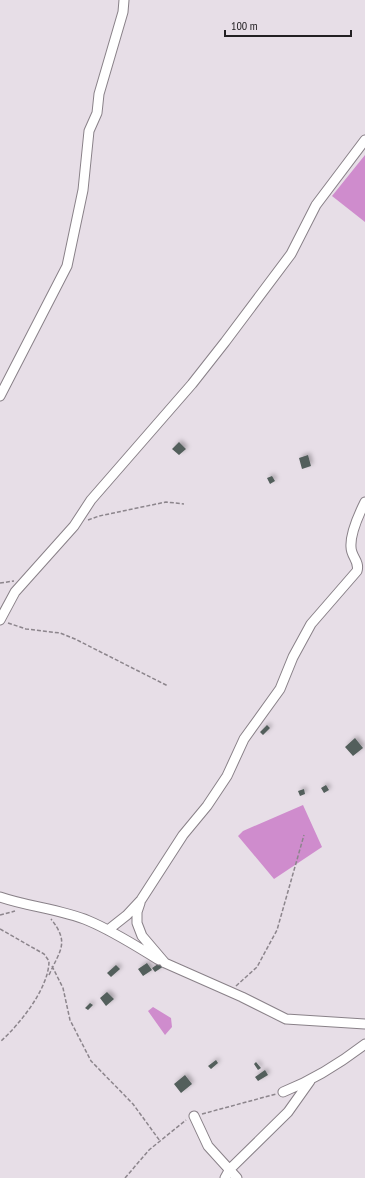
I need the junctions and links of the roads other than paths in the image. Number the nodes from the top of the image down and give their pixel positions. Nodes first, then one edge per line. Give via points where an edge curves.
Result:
1 (124, 0) edge
2 (365, 140) edge
3 (0, 396) edge
4 (365, 502) edge
5 (3, 621) edge
6 (0, 896) edge
7 (141, 900) junction
8 (108, 930) junction
9 (165, 963) junction
10 (365, 1024) edge
11 (365, 1044) edge
12 (310, 1081) junction
13 (283, 1092) dead end
14 (194, 1116) dead end
15 (230, 1169) junction
16 (225, 1178) edge
17 (237, 1178) edge

1 - 3 street via 99,94 98,113 89,131 83,190 67,266
2 - 5 street via 316,205 291,254 225,342 91,500 74,526 15,592
4 - 7 street via 351,547 359,566 357,571 311,624 280,689 244,739 227,776 183,835
6 - 8 street via 21,904 52,908
7 - 8 street
7 - 9 street via 137,923 142,936
8 - 9 street
9 - 10 street via 286,1020
11 - 12 street
12 - 13 street
12 - 15 street via 288,1112
14 - 15 street via 208,1146
15 - 16 street
15 - 17 street

